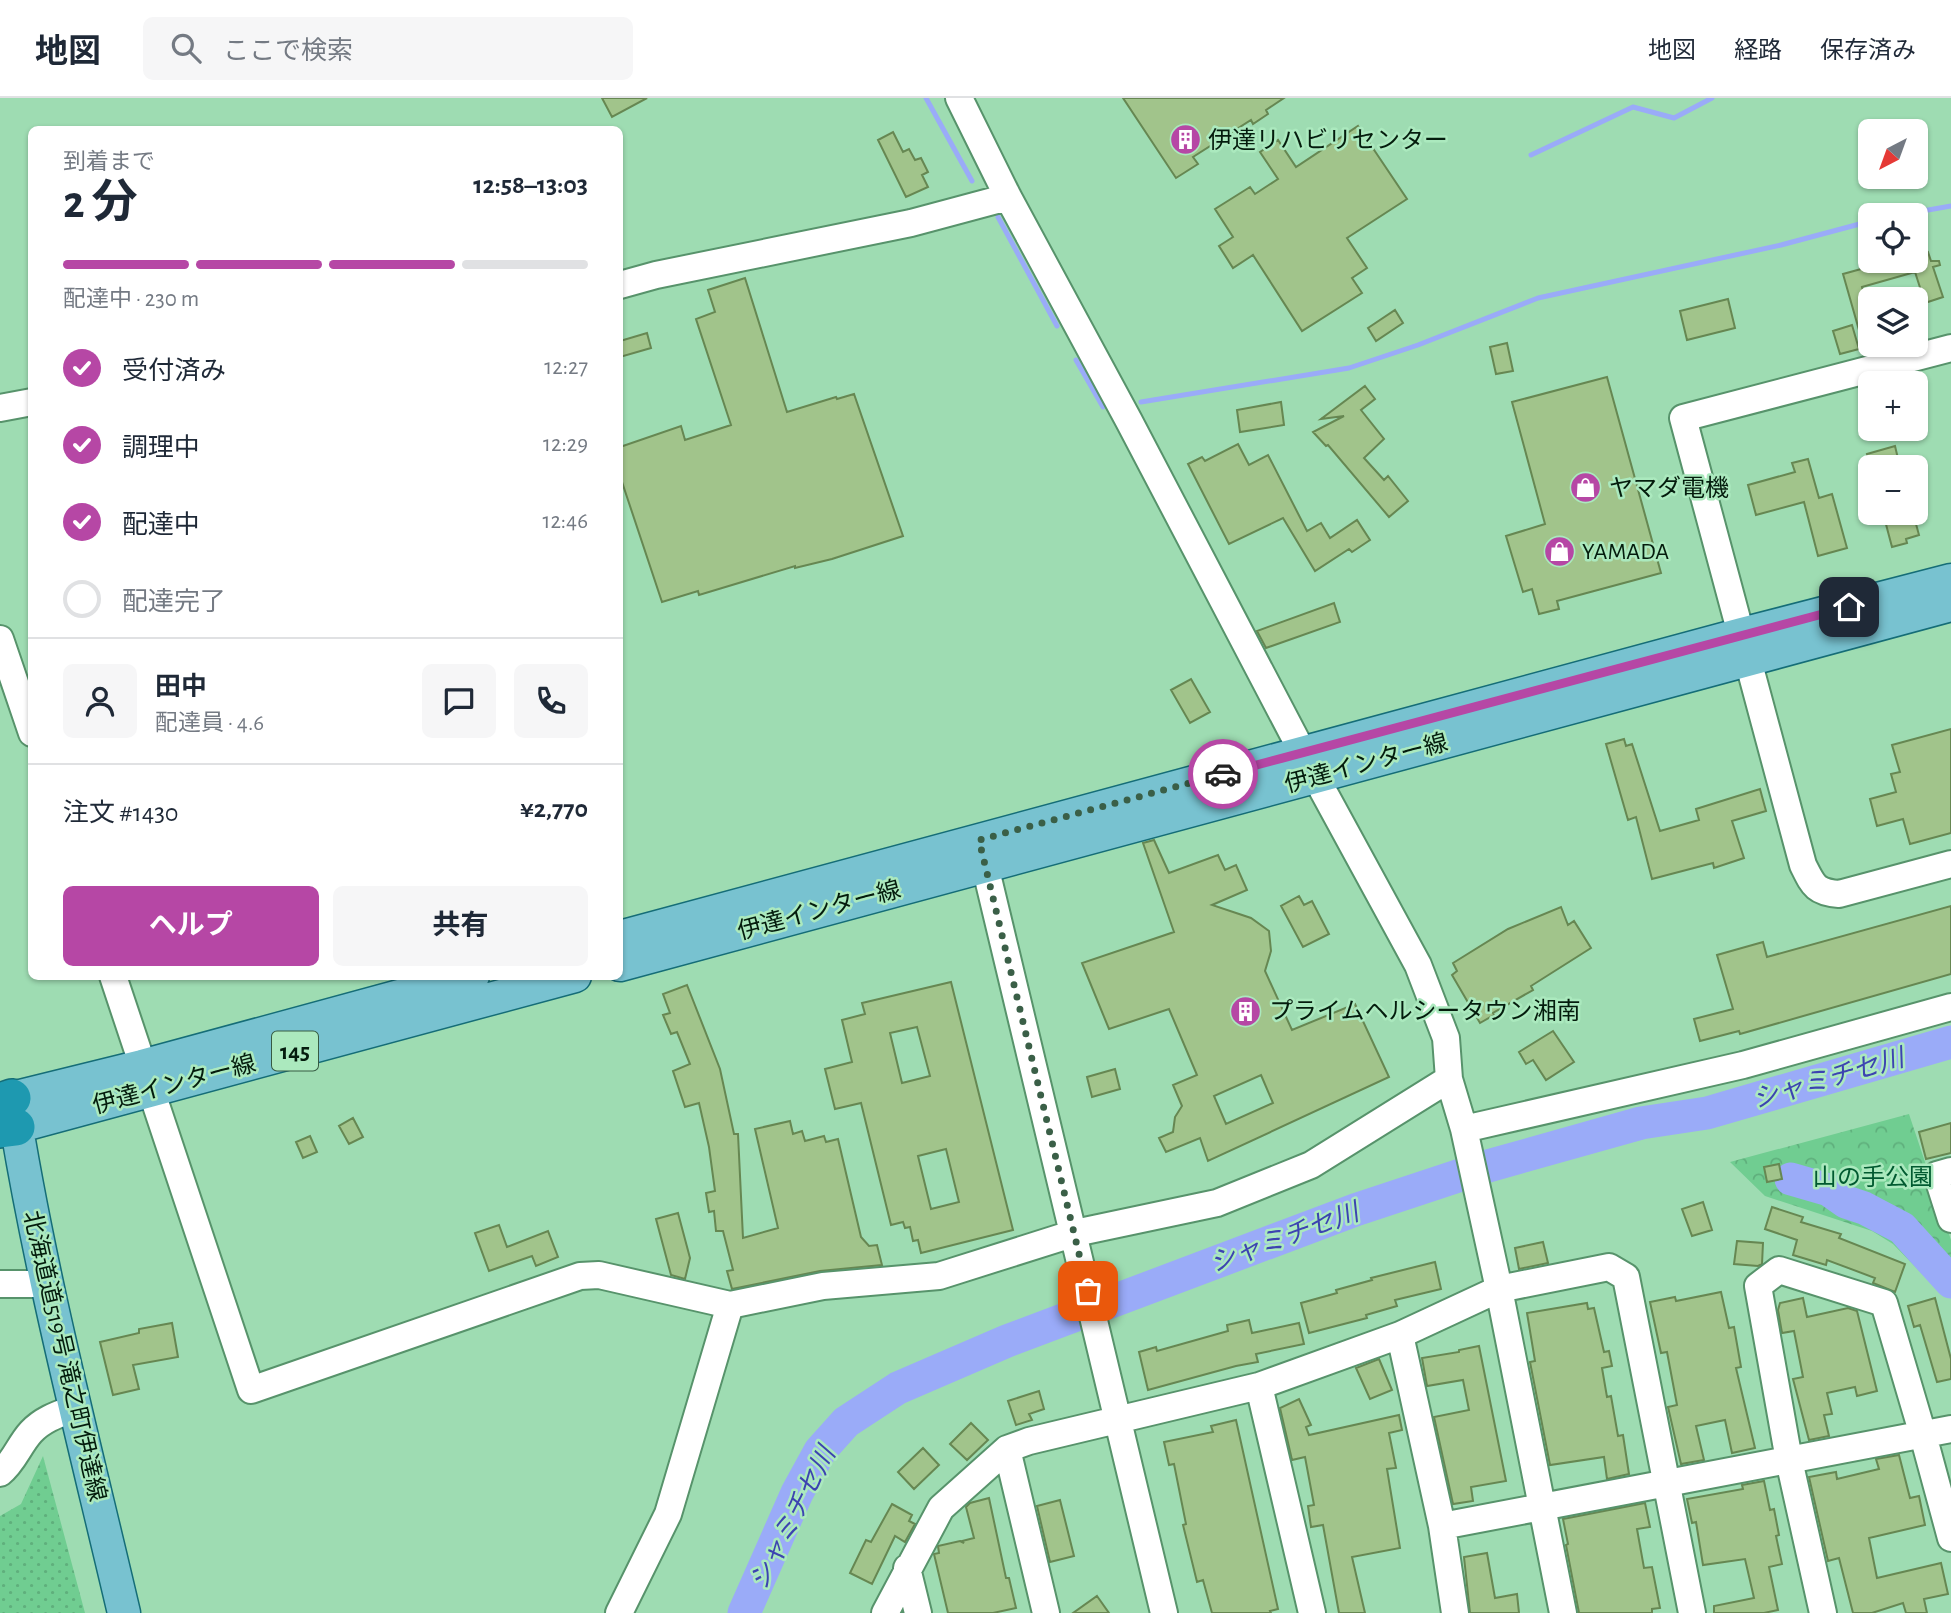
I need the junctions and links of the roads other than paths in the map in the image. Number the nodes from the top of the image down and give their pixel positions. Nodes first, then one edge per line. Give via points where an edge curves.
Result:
1 (958, 98) edge
2 (1009, 197) junction
3 (623, 284) edge
4 (1951, 348) edge
5 (28, 403) edge
6 (0, 408) edge
7 (1951, 580) edge
8 (1951, 605) edge
9 (0, 639) edge
10 (1746, 647) junction
11 (28, 721) edge
12 (1309, 764) junction
13 (982, 853) junction
14 (1951, 864) edge
15 (623, 936) edge
16 (623, 964) edge
17 (114, 980) edge
18 (460, 980) edge
19 (558, 980) edge
20 (1951, 1007) edge
21 (146, 1078) junction
22 (1449, 1079) junction
23 (7, 1114) edge
24 (1465, 1137) junction
25 (1951, 1171) edge
26 (1951, 1219) edge
27 (1075, 1233) junction
28 (0, 1284) edge
29 (48, 1284) junction
30 (1499, 1289) junction
31 (730, 1305) junction
32 (1401, 1335) junction
33 (1259, 1386) junction
34 (1116, 1419) junction
35 (78, 1421) junction
36 (1951, 1429) edge
37 (1923, 1435) junction
38 (1007, 1449) junction
39 (1789, 1460) junction
40 (0, 1473) edge
41 (1667, 1484) junction
42 (1543, 1506) junction
43 (1442, 1526) junction
44 (1951, 1538) edge
45 (907, 1568) junction
46 (124, 1613) edge
47 (619, 1613) edge
48 (885, 1613) edge
49 (918, 1613) edge
50 (1046, 1613) edge
51 (1164, 1613) edge
52 (1312, 1613) edge
53 (1455, 1613) edge
54 (1563, 1613) edge
55 (1692, 1613) edge
56 (1823, 1613) edge

1 - 2 street
2 - 3 street via 911,223
2 - 12 street
4 - 10 street via 1683,418
5 - 6 street
7 - 10 main road, 伊達インター線
8 - 10 main road, 伊達インター線
9 - 11 street
10 - 12 main road, 伊達インター線
10 - 14 street via 1803,865 1813,886 1839,894
12 - 13 main road, 伊達インター線
12 - 22 street via 1418,965 1446,1038
13 - 15 main road, 伊達インター線
13 - 16 main road, 伊達インター線
13 - 27 street
17 - 21 street
18 - 21 main road, 伊達インター線 / 145
19 - 21 main road, 伊達インター線 / 145
20 - 24 street
21 - 23 main road, 伊達インター線 / 145
21 - 31 street via 251,1390 580,1276 599,1275
22 - 24 street
22 - 27 street via 1311,1165 1217,1203
23 - 29 main road, 北海道道519号 滝之町伊達線
24 - 30 street
25 - 26 street via 1937,1175
27 - 31 street via 939,1276 822,1286
27 - 34 street
28 - 29 street
29 - 35 main road, 北海道道519号 滝之町伊達線
30 - 32 street
30 - 41 street via 1609,1267 1626,1277
30 - 42 street
31 - 47 street via 668,1514
32 - 33 street
32 - 43 street
33 - 34 street
33 - 52 street
34 - 38 street
34 - 51 street
35 - 40 street via 47,1419 30,1433
35 - 46 main road, 北海道道519号 滝之町伊達線
36 - 37 street
37 - 39 street
37 - 39 street via 1884,1303 1779,1270 1758,1286
37 - 44 street
38 - 45 street via 941,1508
38 - 50 street
39 - 41 street
39 - 56 street
41 - 42 street
41 - 55 street
42 - 43 street
42 - 54 street
43 - 53 street
45 - 48 street
45 - 49 street

